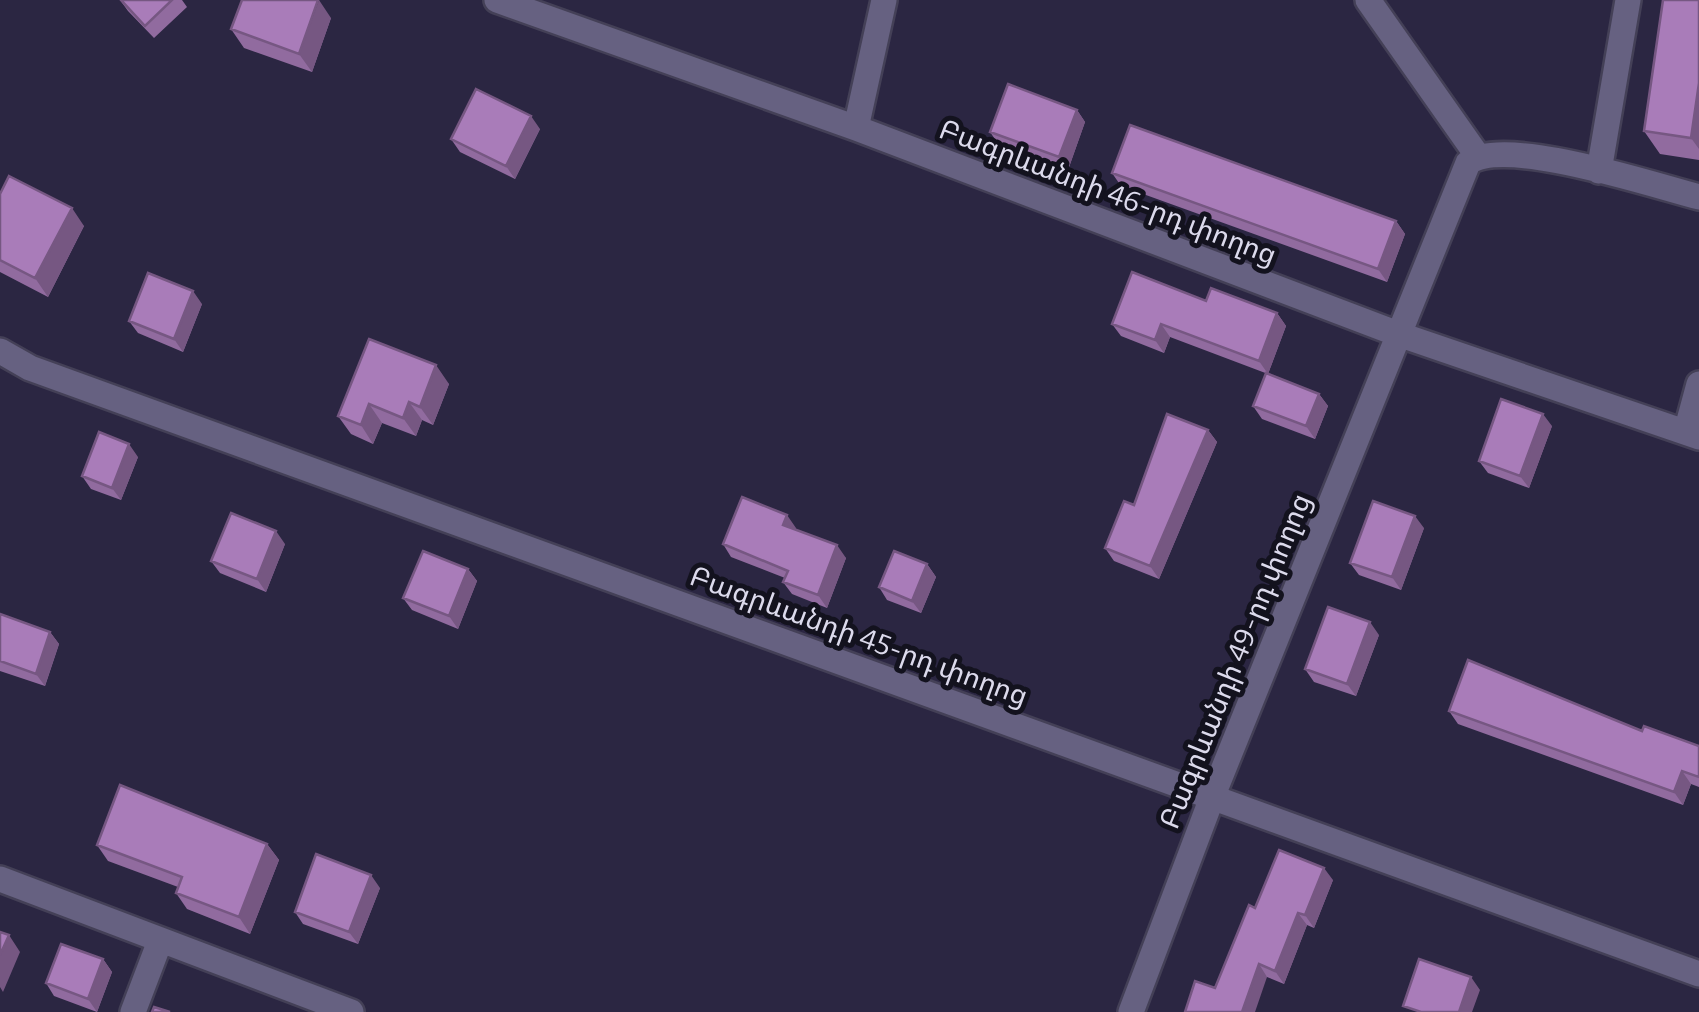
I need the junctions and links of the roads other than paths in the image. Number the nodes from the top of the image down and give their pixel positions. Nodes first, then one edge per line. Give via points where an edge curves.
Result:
1 (498, 0) edge
2 (884, 0) edge
3 (1368, 0) edge
4 (1628, 0) edge
5 (856, 128) junction
6 (1478, 155) junction
7 (1599, 171) junction
8 (1699, 197) edge
9 (1398, 334) junction
10 (0, 351) edge
11 (1699, 384) edge
12 (1692, 435) edge
13 (1212, 795) junction
14 (0, 879) edge
15 (160, 941) junction
16 (1699, 974) edge
17 (133, 1012) edge
18 (351, 1012) edge
19 (1131, 1012) edge

1 - 5 street, Բագրևանդի 46-րդ փողոց
2 - 5 street
3 - 6 street
4 - 7 street
5 - 9 street, Բագրևանդի 46-րդ փողոց
6 - 7 street via 1494,152
6 - 9 street, Բագրևանդի 49-րդ փողոց via 1460,178
7 - 8 street
9 - 12 street, Բագրևանդի 46-րդ փողոց
9 - 13 street, Բագրևանդի 49-րդ փողոց
10 - 13 street, Բագրևանդի 45-րդ փողոց via 48,374
11 - 12 street
13 - 16 street, Բագրևանդի 45-րդ փողոց
13 - 19 street, Բագրևանդի 49-րդ փողոց
14 - 15 street
15 - 17 street
15 - 18 street

